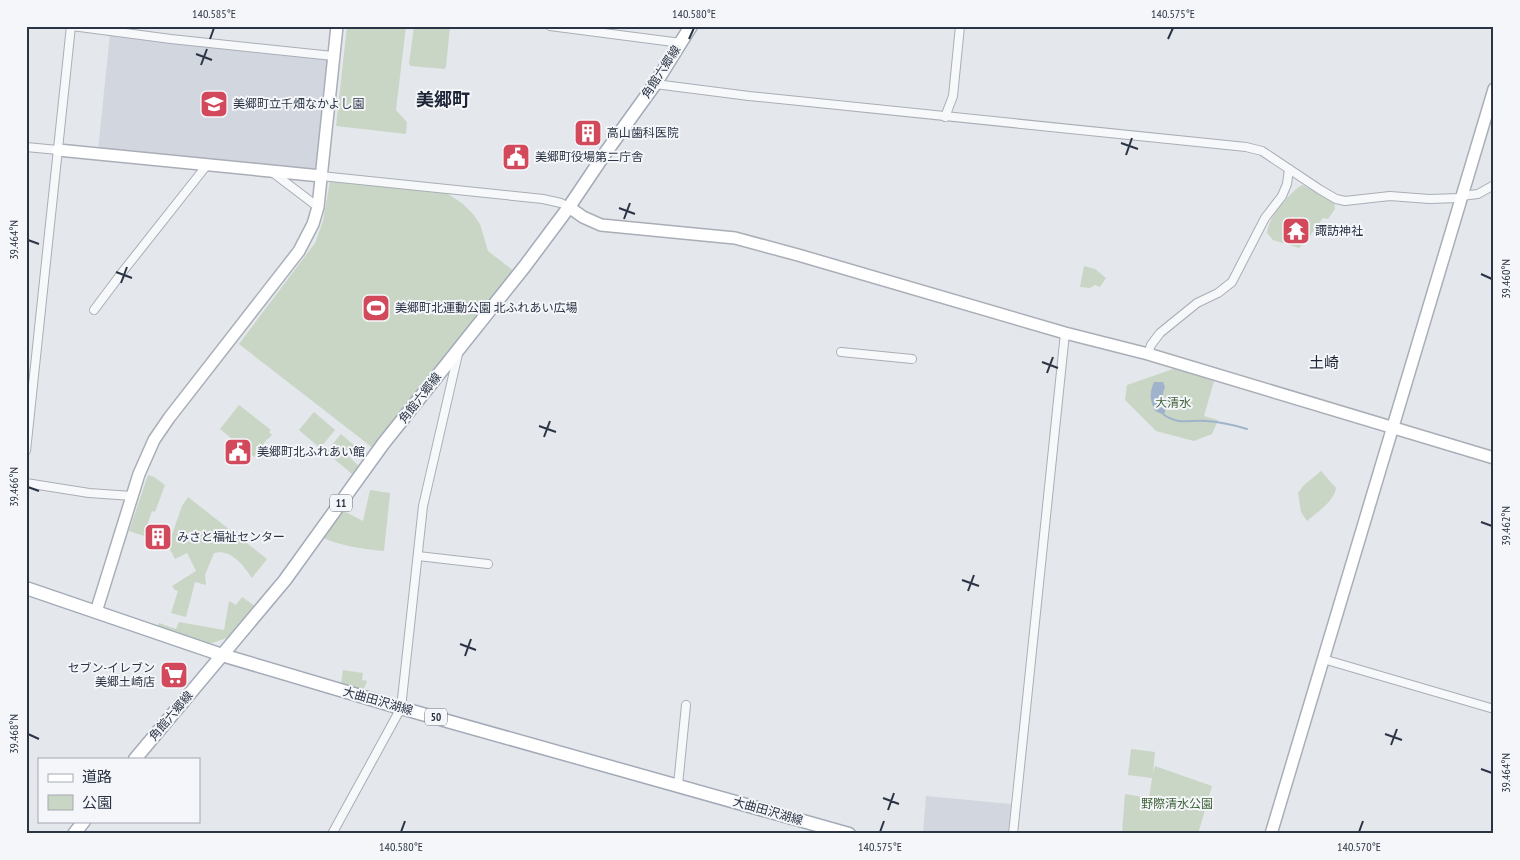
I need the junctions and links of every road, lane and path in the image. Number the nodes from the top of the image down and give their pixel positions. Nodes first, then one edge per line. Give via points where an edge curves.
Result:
1 (72, 26) edge
2 (337, 26) edge
3 (550, 26) edge
4 (691, 26) edge
5 (960, 26) edge
6 (583, 28) edge
7 (681, 42) junction
8 (333, 56) junction
9 (654, 84) junction
10 (1494, 89) edge
11 (945, 117) junction
12 (26, 147) edge
13 (58, 150) junction
14 (207, 165) junction
15 (1289, 169) junction
16 (270, 170) junction
17 (322, 176) junction
18 (1494, 185) edge
19 (1461, 197) junction
20 (318, 207) junction
21 (569, 207) junction
22 (94, 310) dead end
23 (1066, 333) junction
24 (458, 349) junction
25 (841, 352) dead end
26 (1148, 354) junction
27 (912, 359) dead end
28 (1393, 428) junction
29 (26, 451) edge
30 (1494, 458) edge
31 (26, 483) edge
32 (132, 496) junction
33 (418, 556) junction
34 (488, 564) dead end
35 (26, 588) edge
36 (96, 612) junction
37 (222, 655) junction
38 (1323, 659) junction
39 (686, 705) dead end
40 (401, 708) junction
41 (1494, 709) edge
42 (137, 758) edge
43 (678, 785) junction
44 (83, 822) edge
45 (74, 834) edge
46 (332, 834) edge
47 (850, 834) edge
48 (1013, 834) edge
49 (1271, 834) edge

1 - 8 street via 171,40
1 - 13 street
2 - 8 street
3 - 6 street
4 - 7 main road, 角館六郷線 / 11
5 - 11 street via 952,96
6 - 7 street
7 - 9 main road, 角館六郷線 / 11
8 - 17 street
9 - 11 street
9 - 21 main road, 角館六郷線 / 11
10 - 19 street
11 - 15 street via 1246,147 1262,151
12 - 13 street
13 - 14 street
13 - 29 street
14 - 16 street
14 - 22 street
15 - 19 street via 1318,189 1345,201 1396,196
15 - 26 street via 1282,196 1264,218 1232,282 1197,303 1160,332
16 - 17 street
16 - 20 street
17 - 20 street
17 - 21 street via 542,199
18 - 19 street via 1478,194
19 - 28 street
20 - 32 street via 299,251 154,440
21 - 23 street via 601,224 744,240
21 - 24 main road, 角館六郷線 / 11
23 - 26 street
23 - 48 street
24 - 33 street via 423,506
24 - 37 main road, 角館六郷線 / 11 via 285,580
25 - 27 street
26 - 28 street
28 - 30 street
28 - 38 street
31 - 32 street
32 - 36 street
33 - 34 street
33 - 40 street
35 - 36 main road, 大曲田沢湖線 / 50
36 - 37 main road, 大曲田沢湖線 / 50
37 - 40 main road, 大曲田沢湖線 / 50
37 - 42 main road, 角館六郷線 / 11
38 - 41 street
38 - 49 street
39 - 43 street
40 - 43 main road, 大曲田沢湖線 / 50
40 - 46 street
43 - 47 main road, 大曲田沢湖線 / 50
44 - 45 main road

